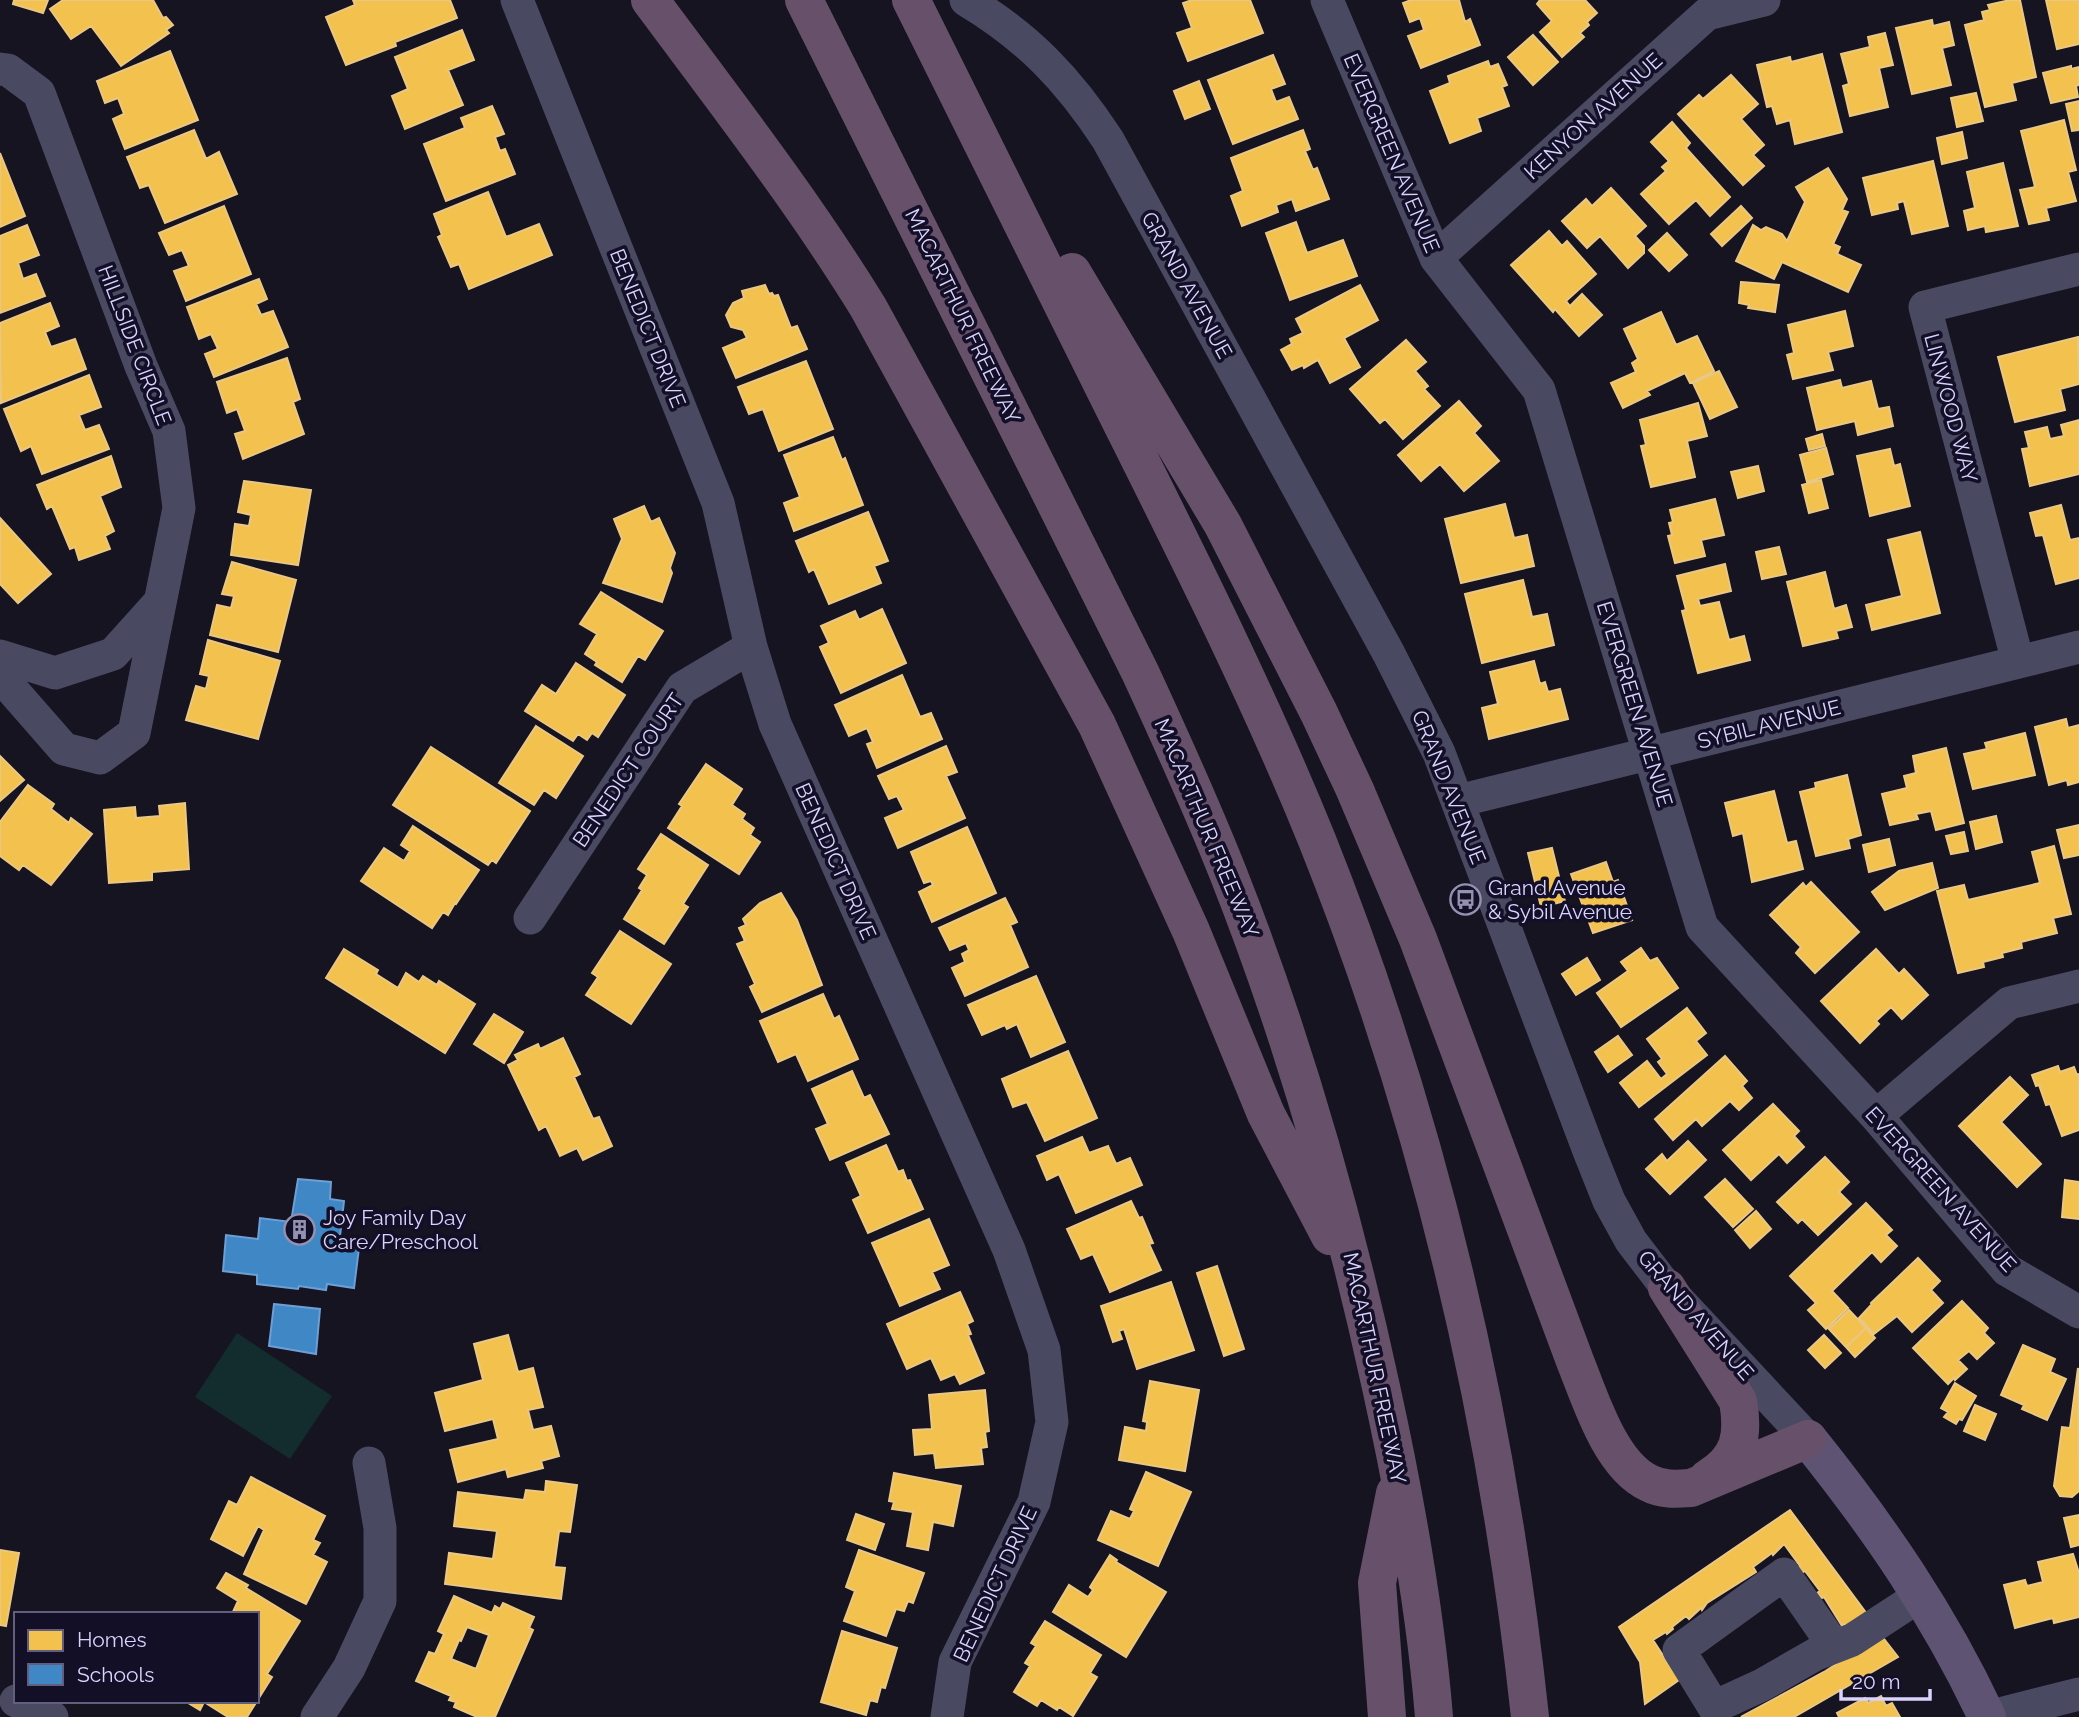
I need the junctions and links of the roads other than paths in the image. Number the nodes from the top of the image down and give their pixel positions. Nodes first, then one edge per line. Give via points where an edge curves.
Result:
1 (650, 0) edge
2 (804, 0) edge
3 (911, 0) edge
4 (966, 0) edge
5 (1327, 0) edge
6 (1764, 0) edge
7 (527, 3) edge
8 (930, 37) junction
9 (0, 69) edge
10 (1436, 258) junction
11 (2079, 269) edge
12 (158, 604) junction
13 (751, 647) junction
14 (2079, 647) edge
15 (0, 656) edge
16 (2018, 662) junction
17 (0, 676) edge
18 (1651, 753) junction
19 (1458, 801) junction
20 (530, 918) dead end
21 (2079, 986) edge
22 (1876, 1116) junction
23 (1667, 1288) junction
24 (1361, 1295) junction
25 (2079, 1312) edge
26 (1808, 1439) junction
27 (369, 1463) dead end
28 (1399, 1470) junction
29 (1691, 1488) junction
30 (1922, 1595) junction
31 (1834, 1646) junction
32 (2079, 1694) edge
33 (20, 1703) edge
34 (52, 1717) edge
35 (317, 1717) edge
36 (947, 1717) edge
37 (1387, 1717) edge
38 (1434, 1717) edge
39 (1530, 1717) edge
40 (1988, 1717) edge

1 - 24 highway via 802,204 868,307 1064,662 1160,861 1266,1114
2 - 24 highway, MACARTHUR FREEWAY via 1187,775 1270,986 1329,1172
3 - 8 highway
4 - 19 street, GRAND AVENUE via 1041,55 1108,140 1389,654
5 - 10 street, EVERGREEN AVENUE
6 - 10 street, KENYON AVENUE via 1707,14
7 - 13 street, BENEDICT DRIVE via 718,503
8 - 29 highway via 1223,525 1319,713 1418,939 1575,1361 1607,1434 1633,1474 1670,1489
8 - 39 highway via 1226,632 1317,842 1358,953 1425,1162 1472,1357 1511,1569
9 - 12 street, HILLSIDE CIRCLE via 39,93 169,431 179,508
10 - 18 street, EVERGREEN AVENUE via 1539,390
11 - 16 street, LINWOOD WAY via 1925,307
12 - 15 street via 113,654 55,673
12 - 17 street, HILLSIDE CIRCLE via 134,733 100,758 64,749
13 - 20 street, BENEDICT COURT via 682,688
13 - 36 street, BENEDICT DRIVE via 775,724 1009,1250 1044,1350 1052,1422 1034,1502 955,1662
14 - 16 street, SYBIL AVENUE
16 - 18 street, SYBIL AVENUE
18 - 19 street, SYBIL AVENUE
18 - 22 street, EVERGREEN AVENUE via 1702,927
19 - 23 street, GRAND AVENUE via 1609,1201 1631,1241
21 - 22 street via 2009,1003
22 - 25 street, EVERGREEN AVENUE via 2007,1270
23 - 26 street, GRAND AVENUE
23 - 29 highway via 1738,1401 1742,1421 1740,1441 1730,1460
24 - 28 highway, MACARTHUR FREEWAY
26 - 29 highway
26 - 30 main road, GRAND AVENUE via 1876,1526
27 - 35 street via 380,1528 380,1601 349,1668
28 - 37 highway via 1377,1583
28 - 38 highway, MACARTHUR FREEWAY
30 - 31 street via 1852,1640
30 - 40 main road, GRAND AVENUE
31 - 31 street via 1714,1707 1679,1650 1784,1574
32 - 40 street
33 - 34 street

